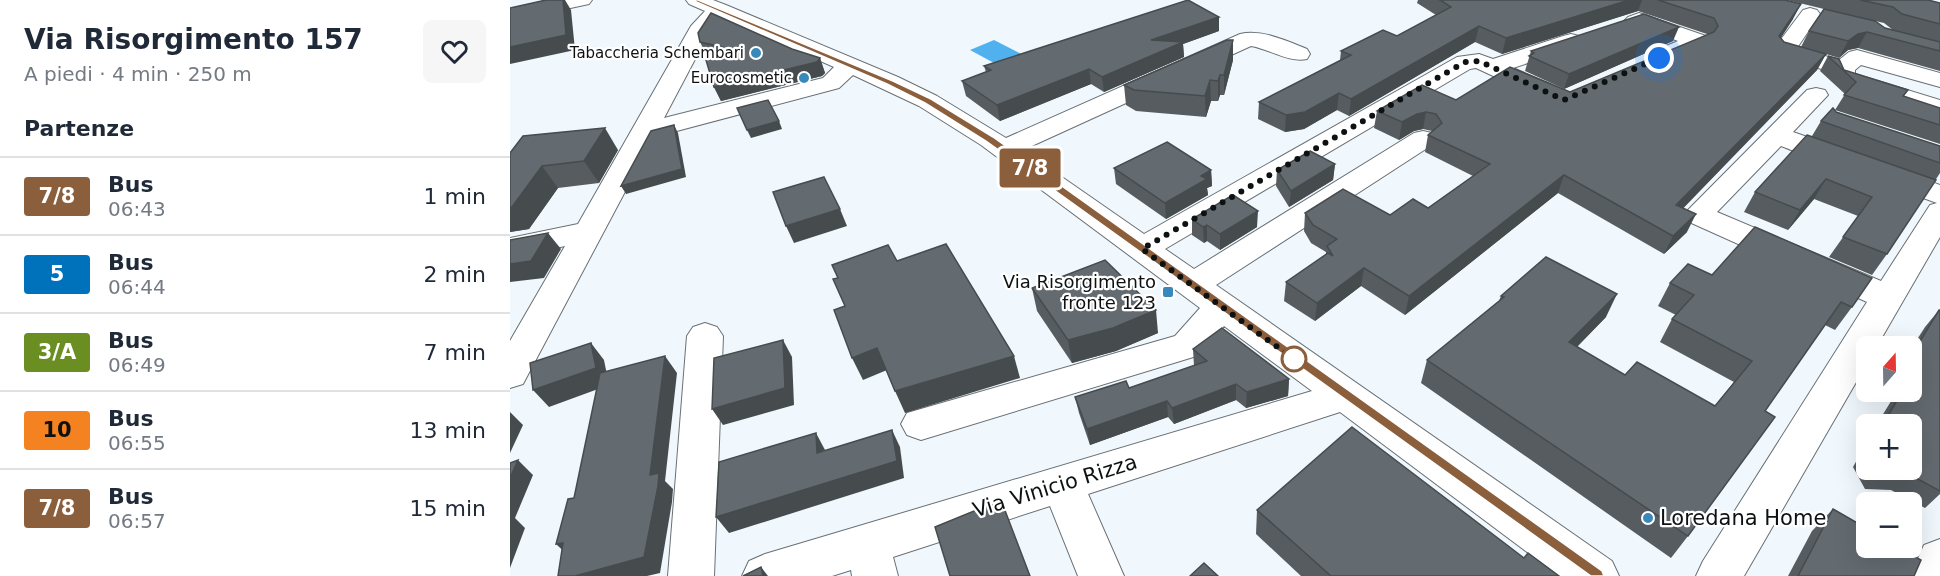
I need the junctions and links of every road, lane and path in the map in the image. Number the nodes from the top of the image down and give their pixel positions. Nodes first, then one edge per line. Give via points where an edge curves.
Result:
1 (582, 0) edge
2 (707, 4) edge
3 (510, 15) edge
4 (1834, 19) edge
5 (1299, 54) dead end
6 (849, 65) junction
7 (1492, 67) junction
8 (1636, 68) edge
9 (1844, 68) junction
10 (1940, 80) edge
11 (1096, 94) dead end
12 (1816, 94) dead end
13 (1564, 100) edge
14 (1940, 108) edge
15 (645, 131) junction
16 (1776, 135) junction
17 (1423, 139) dead end
18 (997, 144) junction
19 (1940, 195) edge
20 (1940, 212) edge
21 (590, 231) junction
22 (510, 248) edge
23 (1142, 249) junction
24 (1192, 285) junction
25 (1889, 298) junction
26 (1221, 306) junction
27 (705, 336) dead end
28 (510, 374) edge
29 (1345, 396) junction
30 (921, 424) dead end
31 (1062, 483) junction
32 (871, 560) edge
33 (1940, 560) edge
34 (691, 576) edge
35 (765, 576) edge
36 (1101, 576) edge
37 (1596, 576) edge
38 (1719, 576) edge
39 (1933, 576) edge

1 - 3 street
2 - 6 street
2 - 15 street via 702,26
4 - 9 street via 1800,13 1784,51
5 - 18 street via 1248,39
6 - 15 street via 831,83
6 - 18 street via 928,101
7 - 8 street via 1640,19 1698,41
7 - 13 street
7 - 23 street via 1479,61 1465,62
9 - 10 street via 1857,57
9 - 14 street via 1844,78
11 - 18 street
12 - 16 street
15 - 21 street
16 - 19 street
16 - 25 street via 1698,215
17 - 24 street
18 - 23 street
20 - 25 street
21 - 22 street
21 - 28 street
23 - 24 street
24 - 26 street
25 - 38 street
26 - 29 street
26 - 30 street via 1187,346
27 - 34 street
29 - 31 street, Via Vinicio Rizza
29 - 37 street
31 - 32 street, Via Vinicio Rizza
31 - 36 street
32 - 35 street, Via Vinicio Rizza
33 - 39 street

